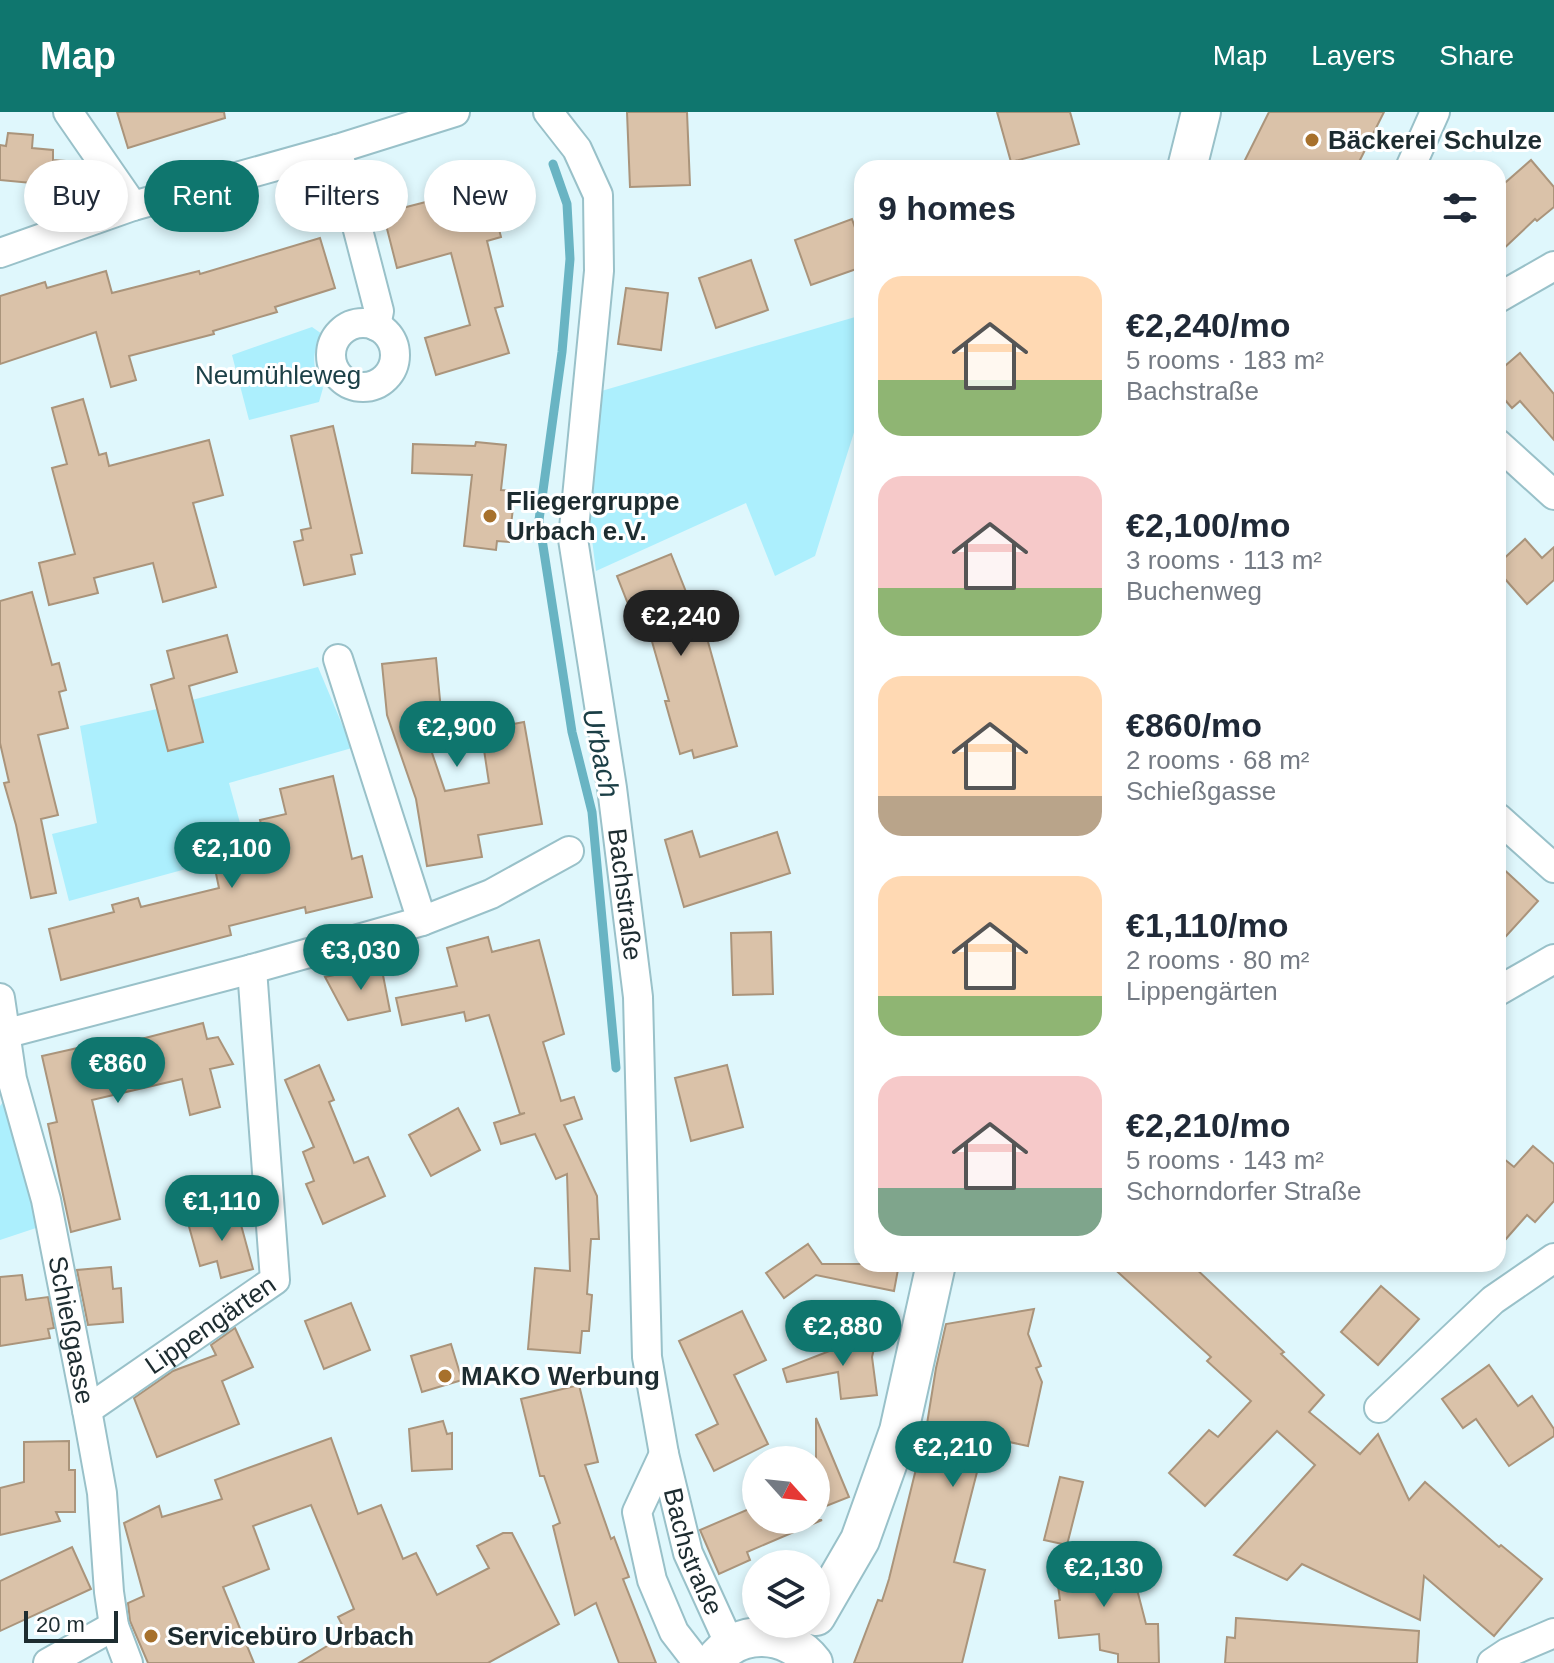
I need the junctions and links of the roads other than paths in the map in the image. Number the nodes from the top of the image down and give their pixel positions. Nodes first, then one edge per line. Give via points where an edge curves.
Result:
1 (68, 112) edge
2 (455, 112) edge
3 (548, 112) edge
4 (1201, 112) edge
5 (1435, 112) edge
6 (337, 149) junction
7 (1189, 160) edge
8 (1414, 160) edge
9 (133, 206) junction
10 (0, 253) edge
11 (1554, 266) edge
12 (1506, 293) edge
13 (376, 326) dead end
14 (1506, 451) edge
15 (1554, 495) edge
16 (338, 659) dead end
17 (1506, 825) edge
18 (569, 851) dead end
19 (1554, 868) edge
20 (422, 921) junction
21 (1554, 959) edge
22 (252, 969) junction
23 (1506, 986) edge
24 (0, 998) edge
25 (4, 1034) junction
26 (1554, 1258) edge
27 (934, 1272) edge
28 (1379, 1408) dead end
29 (87, 1410) junction
30 (664, 1454) junction
31 (830, 1598) edge
32 (114, 1626) junction
33 (1554, 1633) edge
34 (747, 1638) edge
35 (775, 1638) edge
36 (809, 1638) edge
37 (714, 1657) edge
38 (48, 1663) edge
39 (128, 1663) edge
40 (1492, 1663) edge

1 - 9 street
2 - 6 street
3 - 30 street, Bachstraße via 577,149 598,195 599,271 573,539 638,997 647,1357
4 - 7 street
5 - 8 street
6 - 9 street
6 - 13 street via 379,311
9 - 10 street
11 - 12 street
14 - 15 street
16 - 20 street
17 - 19 street
18 - 20 street via 491,894
20 - 22 street
21 - 23 street
22 - 25 street
22 - 29 street, Lippengärten via 275,1280
24 - 25 street, Schießgasse
25 - 29 street, Schießgasse via 46,1200
26 - 28 street via 1493,1300
27 - 31 street via 899,1431 860,1540
29 - 32 street, Schießgasse via 102,1493
30 - 37 street, Bachstraße
30 - 37 street, Bachstraße via 637,1512 652,1580 674,1632
32 - 38 street
32 - 39 street, Schießgasse
33 - 40 street
34 - 37 street
35 - 36 street

